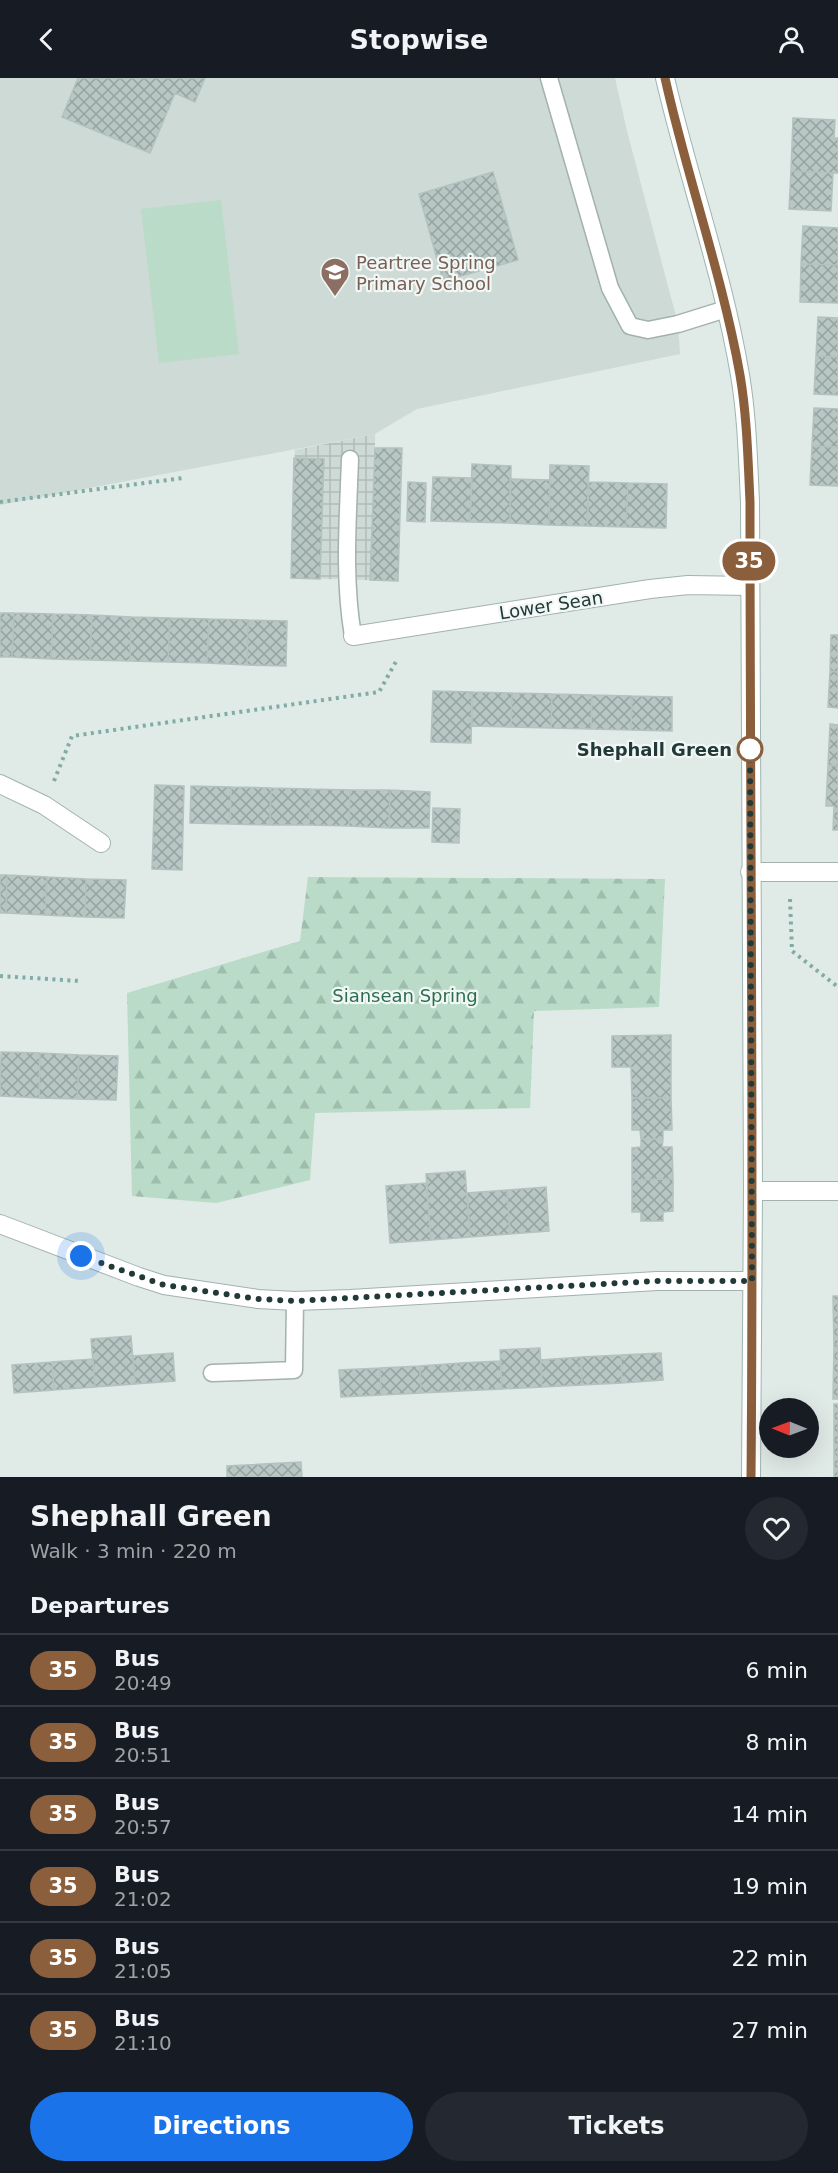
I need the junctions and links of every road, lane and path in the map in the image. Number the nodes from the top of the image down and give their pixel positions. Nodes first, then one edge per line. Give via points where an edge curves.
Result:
1 (549, 78) edge
2 (665, 78) edge
3 (726, 309) junction
4 (350, 459) dead end
5 (183, 478) dead end
6 (0, 502) edge
7 (749, 586) junction
8 (417, 626) junction
9 (353, 636) joint
10 (0, 784) edge
11 (44, 805) junction
12 (101, 843) dead end
13 (750, 872) junction
14 (791, 872) junction
15 (838, 872) edge
16 (0, 976) edge
17 (80, 981) dead end
18 (838, 987) edge
19 (753, 1191) junction
20 (838, 1191) edge
21 (0, 1224) edge
22 (752, 1281) junction
23 (295, 1301) junction
24 (212, 1373) dead end
25 (751, 1477) edge

1 - 3 lane via 610,288 630,326 648,330
2 - 3 street
3 - 7 street via 740,376 747,449
4 - 9 lane via 346,566
5 - 6 path
7 - 8 street, Lower Sean via 650,589
7 - 13 street
8 - 9 street, Lower Sean
8 - 11 path via 379,692 72,736
10 - 11 street
11 - 12 street
13 - 14 street
13 - 19 street
14 - 15 street
14 - 18 path via 792,951
16 - 17 path
19 - 20 street
19 - 22 street
21 - 23 street via 164,1285
22 - 23 street via 657,1281
22 - 25 street
23 - 24 lane via 294,1370

